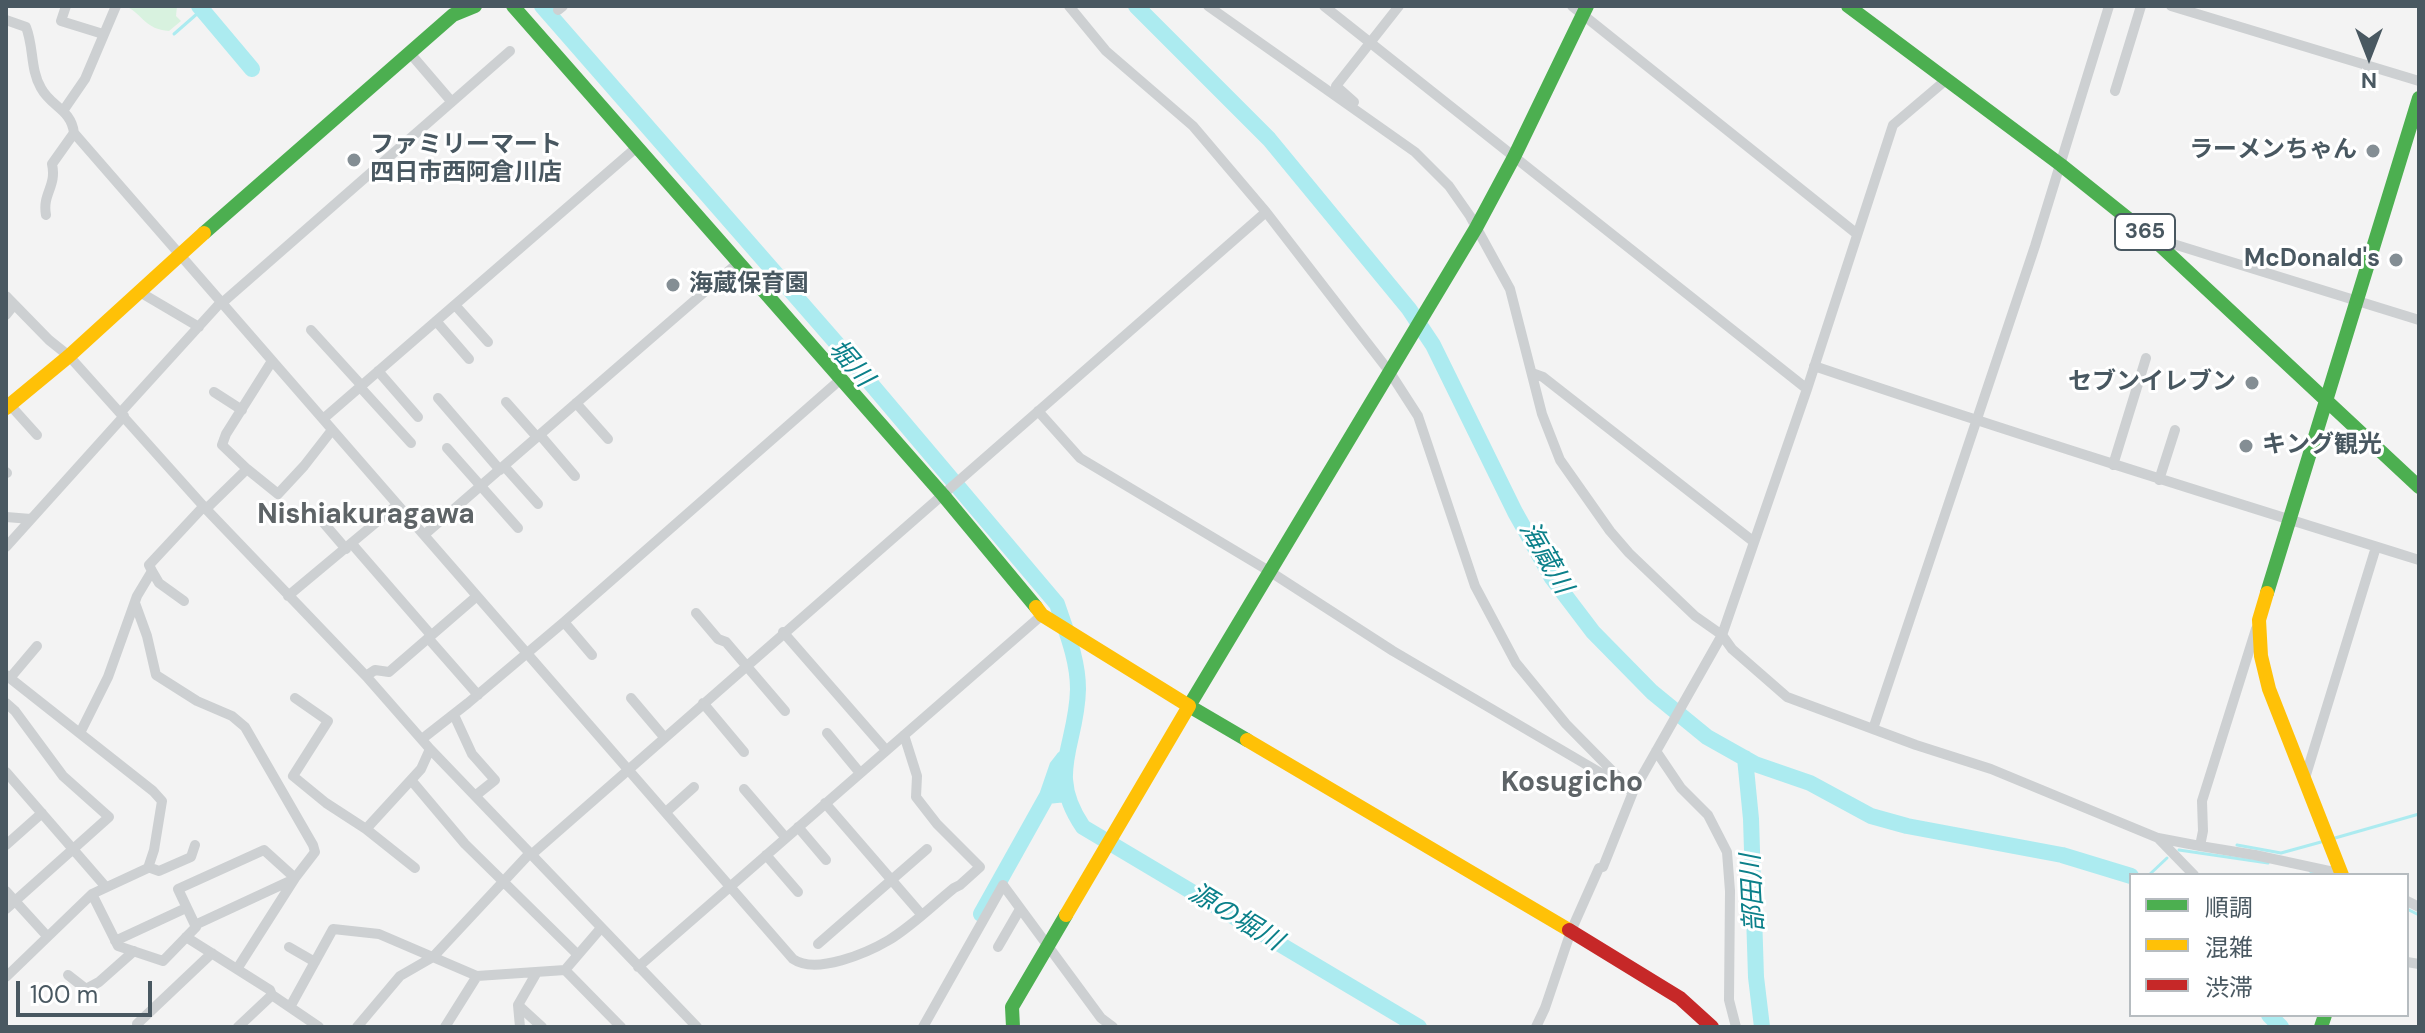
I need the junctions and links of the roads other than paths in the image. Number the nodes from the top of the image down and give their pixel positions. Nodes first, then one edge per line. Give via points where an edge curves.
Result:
1 (66, 6) edge
2 (116, 6) edge
3 (475, 6) edge
4 (513, 6) edge
5 (1069, 6) edge
6 (1208, 6) edge
7 (1324, 6) edge
8 (1399, 6) edge
9 (1848, 6) edge
10 (2109, 6) edge
11 (2141, 6) edge
12 (2171, 6) edge
13 (1581, 9) edge
14 (6, 20) edge
15 (103, 34) junction
16 (1370, 43) junction
17 (510, 51) dead end
18 (409, 52) junction
19 (1946, 80) junction
20 (2419, 81) edge
21 (2115, 91) dead end
22 (2419, 98) edge
23 (451, 101) junction
24 (63, 111) junction
25 (1375, 123) junction
26 (74, 133) junction
27 (637, 147) junction
28 (1514, 157) junction
29 (2061, 165) junction
30 (1266, 212) junction
31 (46, 215) dead end
32 (1476, 228) junction
33 (1857, 234) junction
34 (2151, 237) junction
35 (180, 255) junction
36 (739, 262) junction
37 (138, 291) junction
38 (10, 300) edge
39 (2357, 301) junction
40 (221, 302) junction
41 (455, 305) junction
42 (6, 315) edge
43 (2419, 320) edge
44 (436, 321) junction
45 (199, 327) junction
46 (311, 330) dead end
47 (488, 342) dead end
48 (69, 356) junction
49 (2146, 358) dead end
50 (469, 359) dead end
51 (272, 361) junction
52 (1814, 366) junction
53 (378, 371) junction
54 (1389, 371) junction
55 (1532, 373) junction
56 (841, 379) junction
57 (361, 386) junction
58 (1807, 389) junction
59 (214, 392) dead end
60 (438, 398) dead end
61 (2324, 399) junction
62 (506, 402) dead end
63 (576, 403) junction
64 (8, 406) edge
65 (242, 410) junction
66 (1038, 411) junction
67 (122, 414) junction
68 (418, 417) dead end
69 (323, 419) junction
70 (1977, 421) junction
71 (332, 430) junction
72 (2175, 430) dead end
73 (37, 435) dead end
74 (539, 436) junction
75 (608, 439) dead end
76 (411, 443) dead end
77 (447, 448) dead end
78 (2113, 465) junction
79 (502, 468) junction
80 (247, 469) junction
81 (575, 476) dead end
82 (2159, 480) junction
83 (481, 487) junction
84 (2419, 487) edge
85 (944, 493) junction
86 (538, 504) dead end
87 (397, 505) junction
88 (205, 507) junction
89 (6, 517) edge
90 (31, 519) junction
91 (2289, 519) junction
92 (322, 521) dead end
93 (518, 528) dead end
94 (424, 535) junction
95 (1754, 542) junction
96 (349, 546) junction
97 (6, 547) edge
98 (2376, 547) junction
99 (2419, 560) edge
100 (152, 571) junction
101 (1269, 571) junction
102 (288, 596) junction
103 (477, 596) junction
104 (184, 601) dead end
105 (135, 603) junction
106 (696, 613) dead end
107 (1048, 619) junction
108 (2259, 620) junction
109 (564, 622) junction
110 (783, 632) junction
111 (1722, 635) junction
112 (429, 637) junction
113 (37, 646) dead end
114 (527, 653) junction
115 (592, 655) dead end
116 (746, 665) junction
117 (366, 676) junction
118 (8, 677) edge
119 (478, 695) junction
120 (295, 698) dead end
121 (631, 698) dead end
122 (6, 703) edge
123 (703, 703) junction
124 (1189, 706) junction
125 (785, 711) dead end
126 (454, 715) junction
127 (1873, 729) junction
128 (80, 733) junction
129 (827, 733) dead end
130 (904, 735) junction
131 (664, 737) junction
132 (422, 739) junction
133 (430, 749) junction
134 (886, 750) junction
135 (1658, 750) junction
136 (744, 752) dead end
137 (629, 768) junction
138 (6, 772) edge
139 (860, 773) junction
140 (2304, 779) junction
141 (411, 780) junction
142 (694, 787) dead end
143 (744, 789) dead end
144 (1633, 792) junction
145 (475, 796) junction
146 (825, 803) junction
147 (666, 812) junction
148 (42, 813) junction
149 (798, 827) junction
150 (366, 829) junction
151 (786, 838) junction
152 (2158, 838) junction
153 (6, 845) edge
154 (195, 845) dead end
155 (2200, 846) junction
156 (72, 848) junction
157 (927, 849) dead end
158 (531, 854) junction
159 (766, 855) junction
160 (826, 860) dead end
161 (148, 867) junction
162 (415, 868) dead end
163 (2192, 873) edge
164 (2333, 873) edge
165 (2342, 873) edge
166 (294, 879) junction
167 (502, 880) junction
168 (892, 880) junction
169 (105, 886) junction
170 (731, 886) junction
171 (6, 891) edge
172 (798, 892) dead end
173 (92, 894) junction
174 (15, 901) junction
175 (186, 908) junction
176 (6, 909) edge
177 (1020, 909) junction
178 (921, 914) junction
179 (195, 925) junction
180 (601, 928) junction
181 (1571, 931) junction
182 (47, 936) junction
183 (186, 937) junction
184 (115, 941) junction
185 (818, 944) dead end
186 (289, 947) dead end
187 (998, 947) dead end
188 (1048, 947) junction
189 (134, 951) junction
190 (212, 953) junction
191 (577, 954) junction
192 (433, 957) junction
193 (315, 962) junction
194 (638, 967) junction
195 (237, 969) junction
196 (565, 970) junction
197 (537, 972) junction
198 (68, 975) dead end
199 (477, 976) junction
200 (6, 977) edge
201 (272, 995) junction
202 (518, 1005) junction
203 (290, 1007) junction
204 (137, 1024) dead end
205 (238, 1027) edge
206 (319, 1027) edge
207 (357, 1027) edge
208 (445, 1027) edge
209 (520, 1027) edge
210 (542, 1027) edge
211 (621, 1027) edge
212 (697, 1027) edge
213 (923, 1027) edge
214 (1013, 1027) edge
215 (1113, 1027) edge
216 (1536, 1027) edge
217 (1712, 1027) edge
218 (1736, 1027) edge

1 - 15 street via 61,21
2 - 15 street
3 - 18 main road via 453,15
4 - 27 main road
5 - 30 street via 1106,51 1193,126
6 - 25 street
7 - 16 street
8 - 16 street
9 - 19 main road, 365
10 - 29 street
11 - 21 street
12 - 20 street
13 - 28 main road
13 - 33 street
14 - 24 street via 26,27 35,75 43,93
15 - 24 street via 85,79
16 - 25 street via 1336,86
16 - 28 street
17 - 23 street
18 - 23 street
18 - 35 main road
19 - 29 main road, 365
19 - 33 street via 1893,125
22 - 39 main road
23 - 40 street
24 - 26 street
25 - 32 street via 1441,177
26 - 31 street via 52,164 55,177 44,203
26 - 35 street
27 - 36 main road
27 - 41 street
28 - 32 main road
28 - 58 street
29 - 34 main road, 365
29 - 70 street
30 - 54 street
30 - 66 street
32 - 54 main road
32 - 55 street via 1510,289
33 - 52 street
34 - 39 street
34 - 61 main road, 365
35 - 37 main road
35 - 40 street
36 - 56 main road
36 - 63 street
37 - 45 street
37 - 48 main road
38 - 42 street
38 - 48 street
39 - 43 street
39 - 61 main road
40 - 45 street
40 - 51 street
41 - 44 street
41 - 47 street
44 - 50 street
44 - 53 street
45 - 67 street
46 - 57 street
48 - 64 main road
48 - 67 street
49 - 78 street
51 - 65 street
51 - 69 street
52 - 58 street
52 - 70 street
53 - 57 street
53 - 68 street
54 - 101 main road
54 - 144 street via 1418,416 1475,586 1516,663
55 - 95 street
55 - 111 street via 1548,431 1578,488 1629,553
56 - 85 main road
56 - 109 street
57 - 69 street
57 - 76 street
58 - 95 street
59 - 65 street
60 - 79 street
61 - 84 main road, 365
61 - 91 main road
62 - 74 street
63 - 74 street
63 - 75 street
64 - 73 street
65 - 80 street via 222,445
66 - 85 street
66 - 101 street via 1080,458
67 - 88 street
67 - 90 street
69 - 71 street
70 - 78 street
70 - 127 street
71 - 80 street via 278,494
71 - 87 street
72 - 82 street
74 - 79 street
74 - 81 street
77 - 83 street
78 - 82 street
79 - 83 street
79 - 86 street
80 - 88 street
82 - 91 street
83 - 93 street
83 - 94 street
85 - 107 main road
85 - 110 street
87 - 94 street
87 - 96 street
88 - 100 street via 149,565
88 - 102 street
89 - 90 street
90 - 97 street
91 - 98 street
91 - 108 main road
92 - 96 street
94 - 103 street
95 - 111 street
96 - 102 street
96 - 112 street
98 - 99 street
98 - 140 street
100 - 104 street
100 - 105 street
101 - 124 main road
101 - 144 street via 1393,651
102 - 117 street
103 - 112 street
103 - 114 street
105 - 128 street
105 - 166 street via 156,675 232,716 249,733 313,845 315,852
106 - 116 street
107 - 124 main road
107 - 130 street
108 - 140 main road via 2269,689
108 - 155 street via 2202,801
109 - 114 street
109 - 115 street
110 - 116 street
110 - 134 street
111 - 127 street via 1787,697
111 - 135 street
112 - 117 street via 389,672 375,670
112 - 119 street
113 - 118 street
114 - 119 street
114 - 137 street
116 - 123 street
116 - 125 street
117 - 132 street
118 - 128 street
119 - 126 street
120 - 150 street via 328,721 293,776
121 - 131 street
122 - 156 street via 63,776 109,817
123 - 131 street
123 - 136 street
124 - 181 main road
124 - 188 main road
126 - 132 street
126 - 145 street via 472,754 495,780
127 - 152 street via 1991,769
128 - 161 street via 162,801
129 - 139 street
130 - 134 street
130 - 178 street via 917,776 916,797 980,867
131 - 137 street
132 - 133 street
133 - 141 street
133 - 145 street
134 - 139 street
135 - 144 street
135 - 218 street via 1681,788 1708,815 1727,852 1729,1000
137 - 147 street
137 - 158 street
138 - 148 street
139 - 146 street
140 - 165 main road
141 - 150 street
141 - 167 street
142 - 147 street
143 - 151 street
144 - 181 street
145 - 158 street
146 - 149 street
146 - 168 street
147 - 170 street
148 - 153 street
148 - 156 street
149 - 151 street
149 - 160 street
150 - 162 street
151 - 159 street
152 - 155 street
152 - 163 street
154 - 161 street via 191,857 159,871
155 - 164 street
156 - 169 street
156 - 174 street
157 - 168 street
158 - 167 street
158 - 180 street
159 - 170 street
159 - 172 street
161 - 169 street
166 - 175 street via 264,850 178,889
166 - 179 street
166 - 195 street
167 - 191 street
167 - 192 street
168 - 178 street
168 - 185 street
169 - 173 street
170 - 178 street via 804,966 833,963 874,947
170 - 194 street
171 - 174 street
173 - 182 street
173 - 184 street
174 - 176 street
174 - 182 street
175 - 179 street
175 - 184 street
177 - 187 street
177 - 188 street
177 - 213 street via 1003,885
179 - 183 street
180 - 191 street
180 - 194 street
181 - 216 street
181 - 217 main road via 1680,998
182 - 200 street
183 - 189 street via 163,961
183 - 190 street
184 - 189 street
186 - 193 street
188 - 214 main road via 1012,1007
188 - 215 street
189 - 198 street via 86,989
190 - 195 street
190 - 204 street
191 - 196 street
192 - 193 street via 379,934 333,929
192 - 199 street
192 - 207 street via 400,976
193 - 203 street
194 - 212 street
195 - 201 street
196 - 197 street
196 - 211 street
197 - 199 street
197 - 202 street
199 - 208 street
201 - 203 street
201 - 205 street
202 - 209 street
202 - 210 street
203 - 206 street

